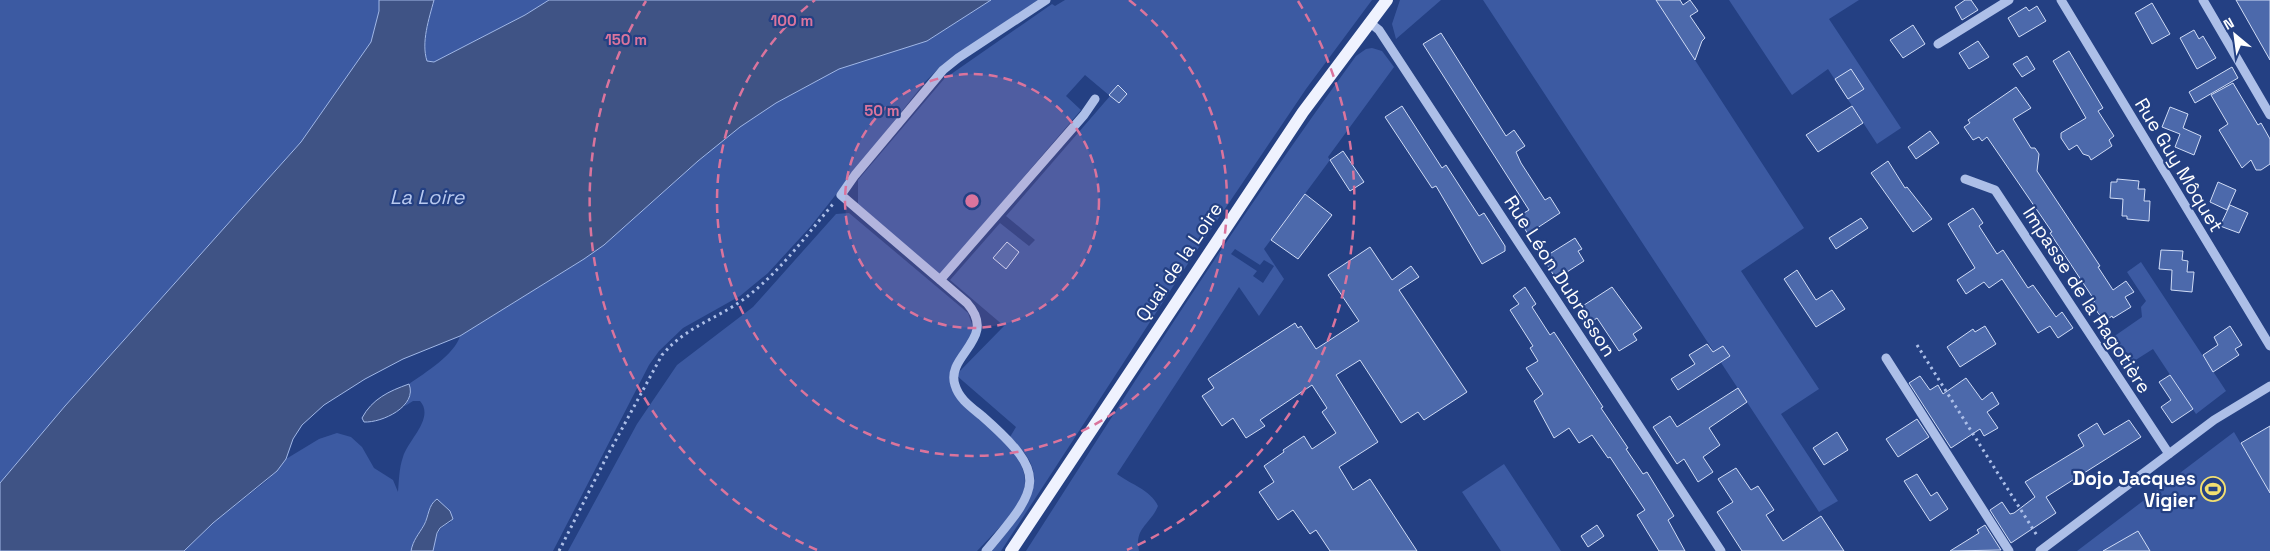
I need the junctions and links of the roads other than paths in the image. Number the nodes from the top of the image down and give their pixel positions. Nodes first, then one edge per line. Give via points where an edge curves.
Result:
1 (1046, 0) edge
2 (1386, 0) edge
3 (2009, 0) edge
4 (2061, 0) edge
5 (2203, 0) edge
6 (1370, 22) junction
7 (1938, 44) dead end
8 (1095, 99) dead end
9 (2270, 116) edge
10 (1965, 179) dead end
11 (940, 280) junction
12 (2270, 346) edge
13 (1886, 358) dead end
14 (2270, 386) edge
15 (2169, 454) junction
16 (2043, 549) edge
17 (986, 551) edge
18 (1010, 551) edge
19 (1721, 551) edge
20 (2009, 551) edge

1 - 11 street via 943,70 854,175 841,195
2 - 6 main road, Quai de la Loire
3 - 7 street
4 - 12 street, Rue Guy Môquet
5 - 9 street
6 - 18 main road, Quai de la Loire via 1303,112
6 - 19 street, Rue Léon Dubresson
8 - 11 street via 1000,214
10 - 15 street, Impasse de la Ragotière via 1995,190
11 - 17 street via 967,303 977,321 976,336 954,372 957,391 1020,453 1031,482 1027,496
13 - 20 street
14 - 15 street via 2214,420
15 - 16 street

